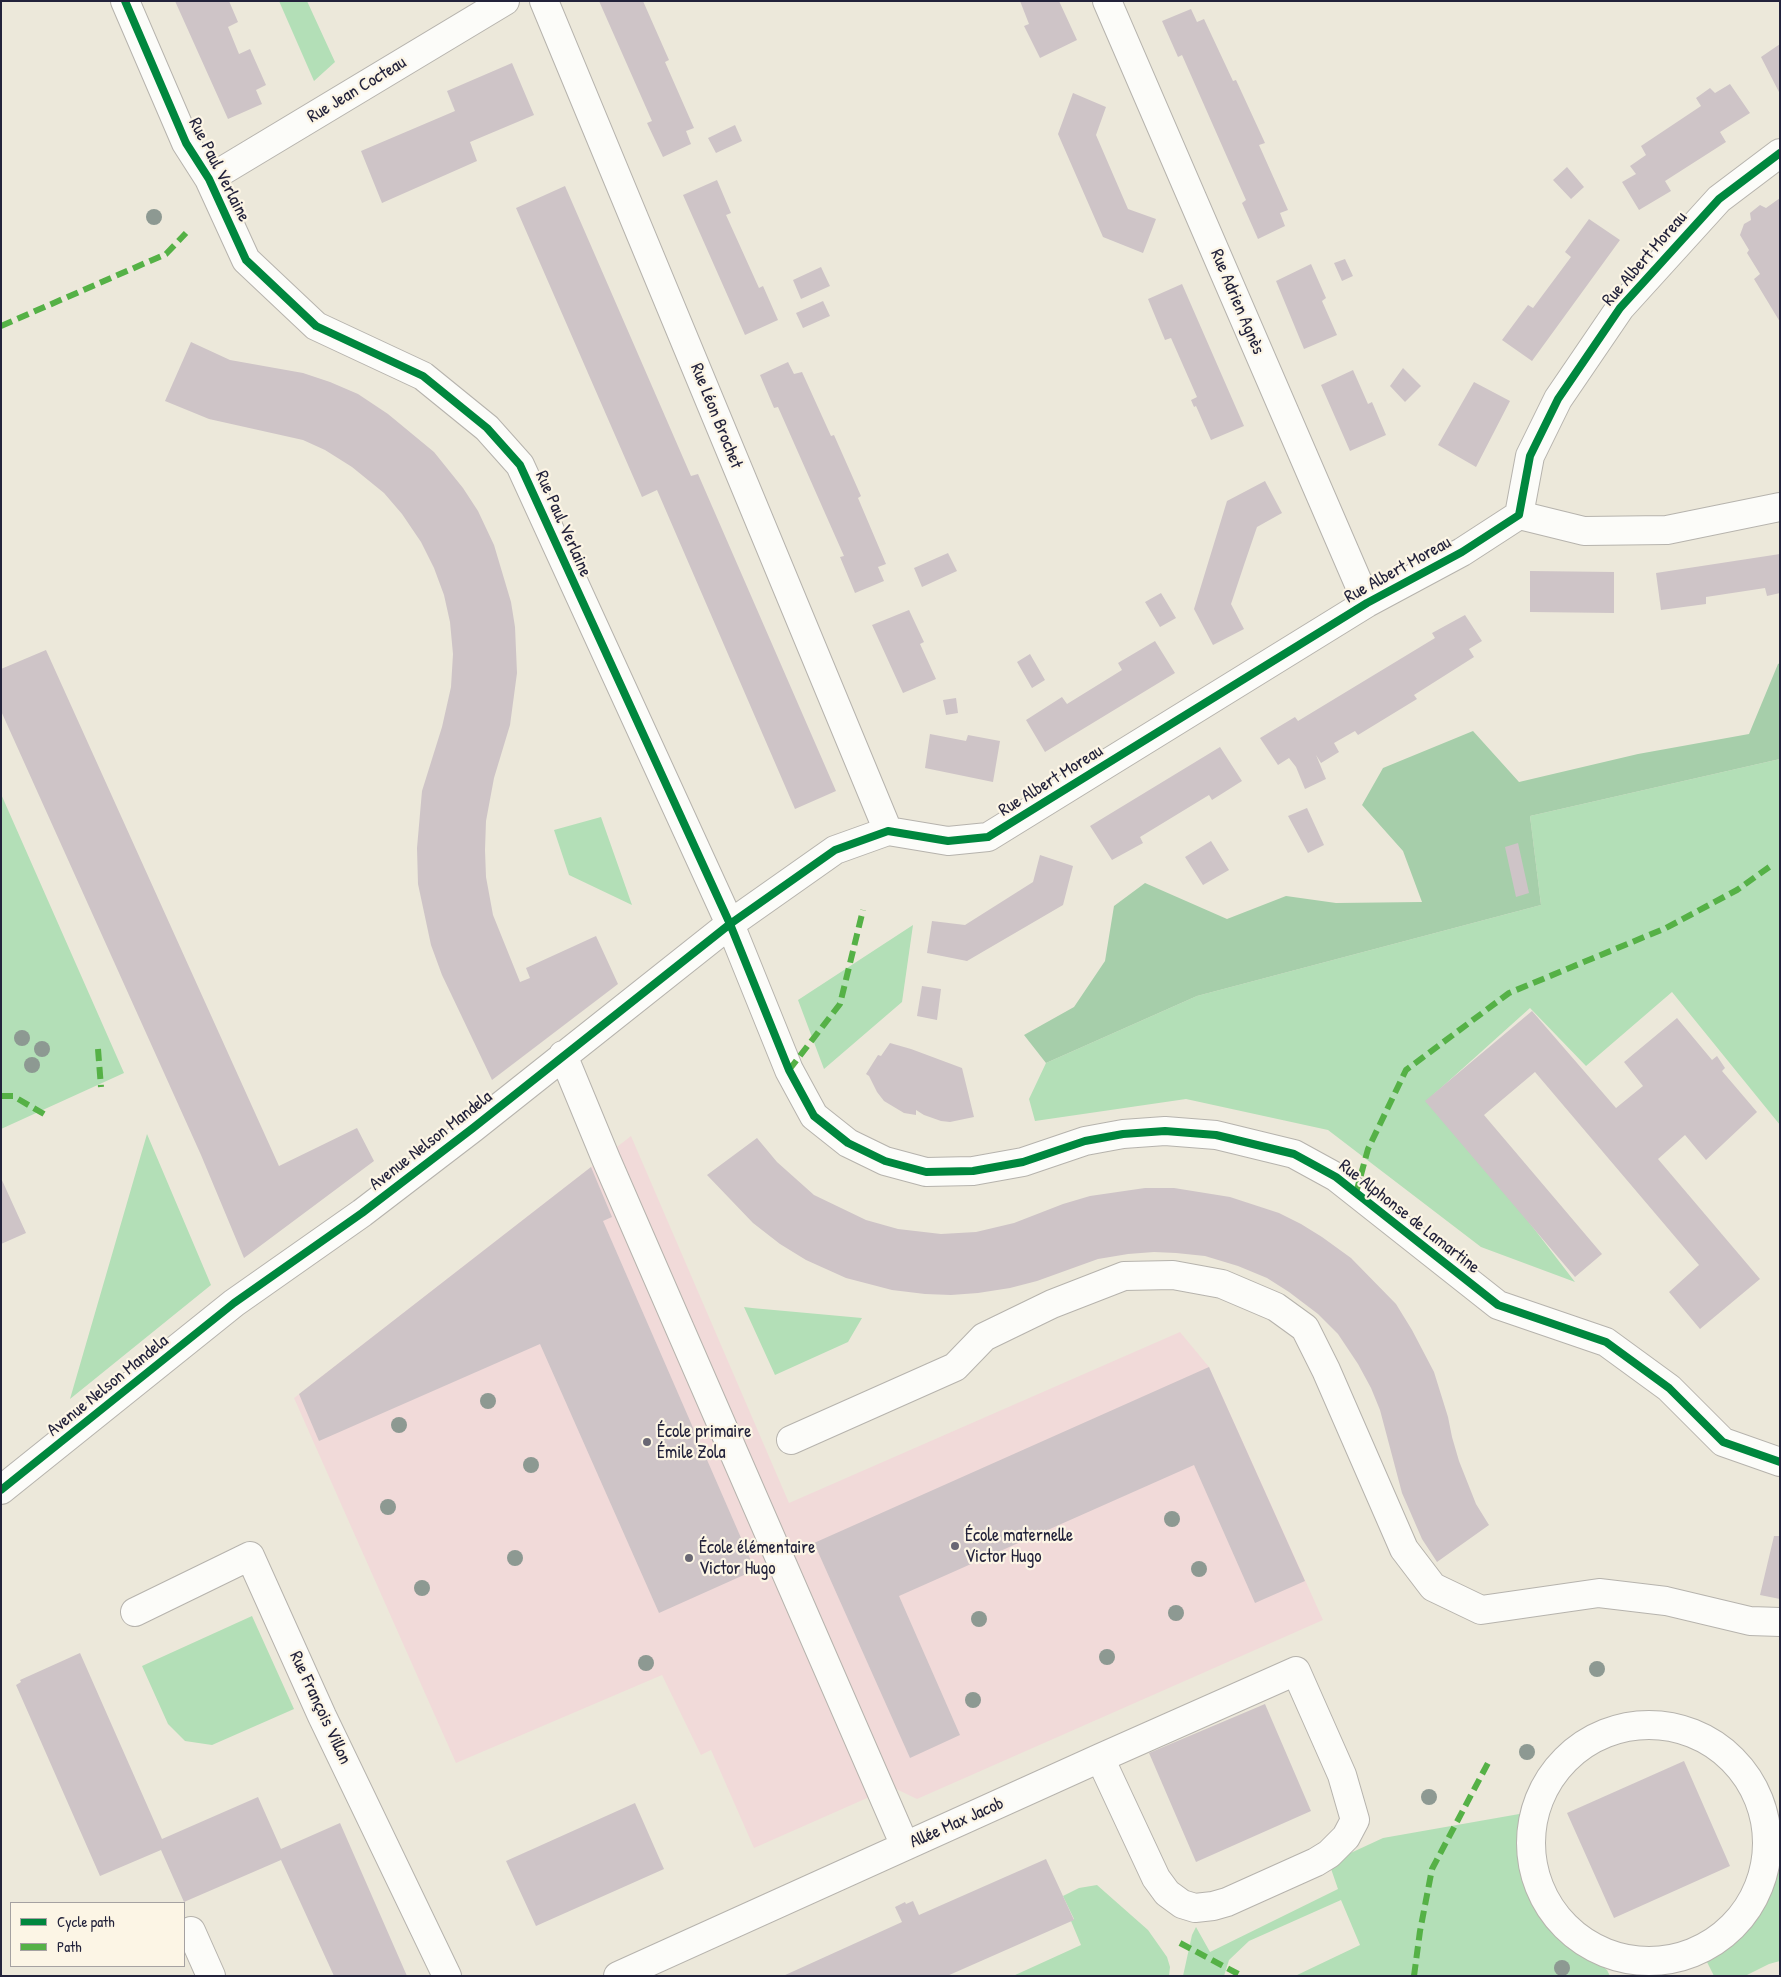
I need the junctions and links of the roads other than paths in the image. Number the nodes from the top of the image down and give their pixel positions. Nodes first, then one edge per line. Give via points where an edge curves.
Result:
1 (125, 1) edge
2 (505, 1) edge
3 (544, 1) edge
4 (1107, 1) edge
5 (1780, 153) edge
6 (209, 179) junction
7 (1780, 507) edge
8 (1519, 515) junction
9 (1367, 603) junction
10 (888, 831) junction
11 (730, 924) junction
12 (563, 1056) junction
13 (791, 1440) dead end
14 (1780, 1462) edge
15 (1, 1490) edge
16 (135, 1612) dead end
17 (1780, 1622) edge
18 (1100, 1758) junction
19 (905, 1846) junction
20 (191, 1931) dead end
21 (1629, 1968) edge
22 (211, 1976) edge
23 (447, 1976) edge
24 (618, 1976) edge

1 - 6 street, Rue Paul Verlaine via 186,143
2 - 6 street, Rue Jean Cocteau
3 - 10 street, Rue Léon Brochet
4 - 9 street, Rue Adrien Agnès
5 - 8 street, Rue Albert Moreau via 1719,199 1620,308 1558,399 1530,456
6 - 11 street, Rue Paul Verlaine via 246,260 316,326 423,376 487,428 520,465
7 - 8 street via 1667,530 1584,531
8 - 9 street, Rue Albert Moreau via 1462,552
9 - 10 street, Rue Albert Moreau via 988,837 948,841
10 - 11 street, Avenue Nelson Mandela via 835,850
11 - 12 street, Avenue Nelson Mandela
11 - 14 street, Rue Alphonse de Lamartine via 789,1070 814,1116 848,1143 884,1161 926,1172 973,1170 1023,1162 1085,1141 1165,1131 1216,1135 1294,1154 1336,1177 1498,1304 1606,1342 1669,1388 1723,1442
12 - 15 street, Avenue Nelson Mandela via 362,1213 234,1303
12 - 19 street
13 - 17 street via 955,1367 984,1337 1052,1304 1124,1276 1173,1275 1222,1284 1276,1306 1305,1328 1404,1549 1433,1587 1481,1610 1600,1593 1666,1601 1750,1621
16 - 23 street, Rue François Villon via 250,1556 322,1716
18 - 18 street, Allée Max Jacob via 1296,1671 1342,1775 1355,1820 1346,1837 1316,1862 1227,1902 1195,1908 1182,1904 1167,1893 1156,1878
18 - 19 street, Allée Max Jacob
19 - 24 street, Allée Max Jacob
20 - 22 street
21 - 21 street via 1569,1930 1547,1904 1534,1873 1530,1840 1536,1806 1550,1776 1573,1752 1601,1735 1633,1726 1666,1726 1698,1736 1735,1762 1759,1800 1767,1846 1761,1879 1746,1909 1724,1934 1695,1952

